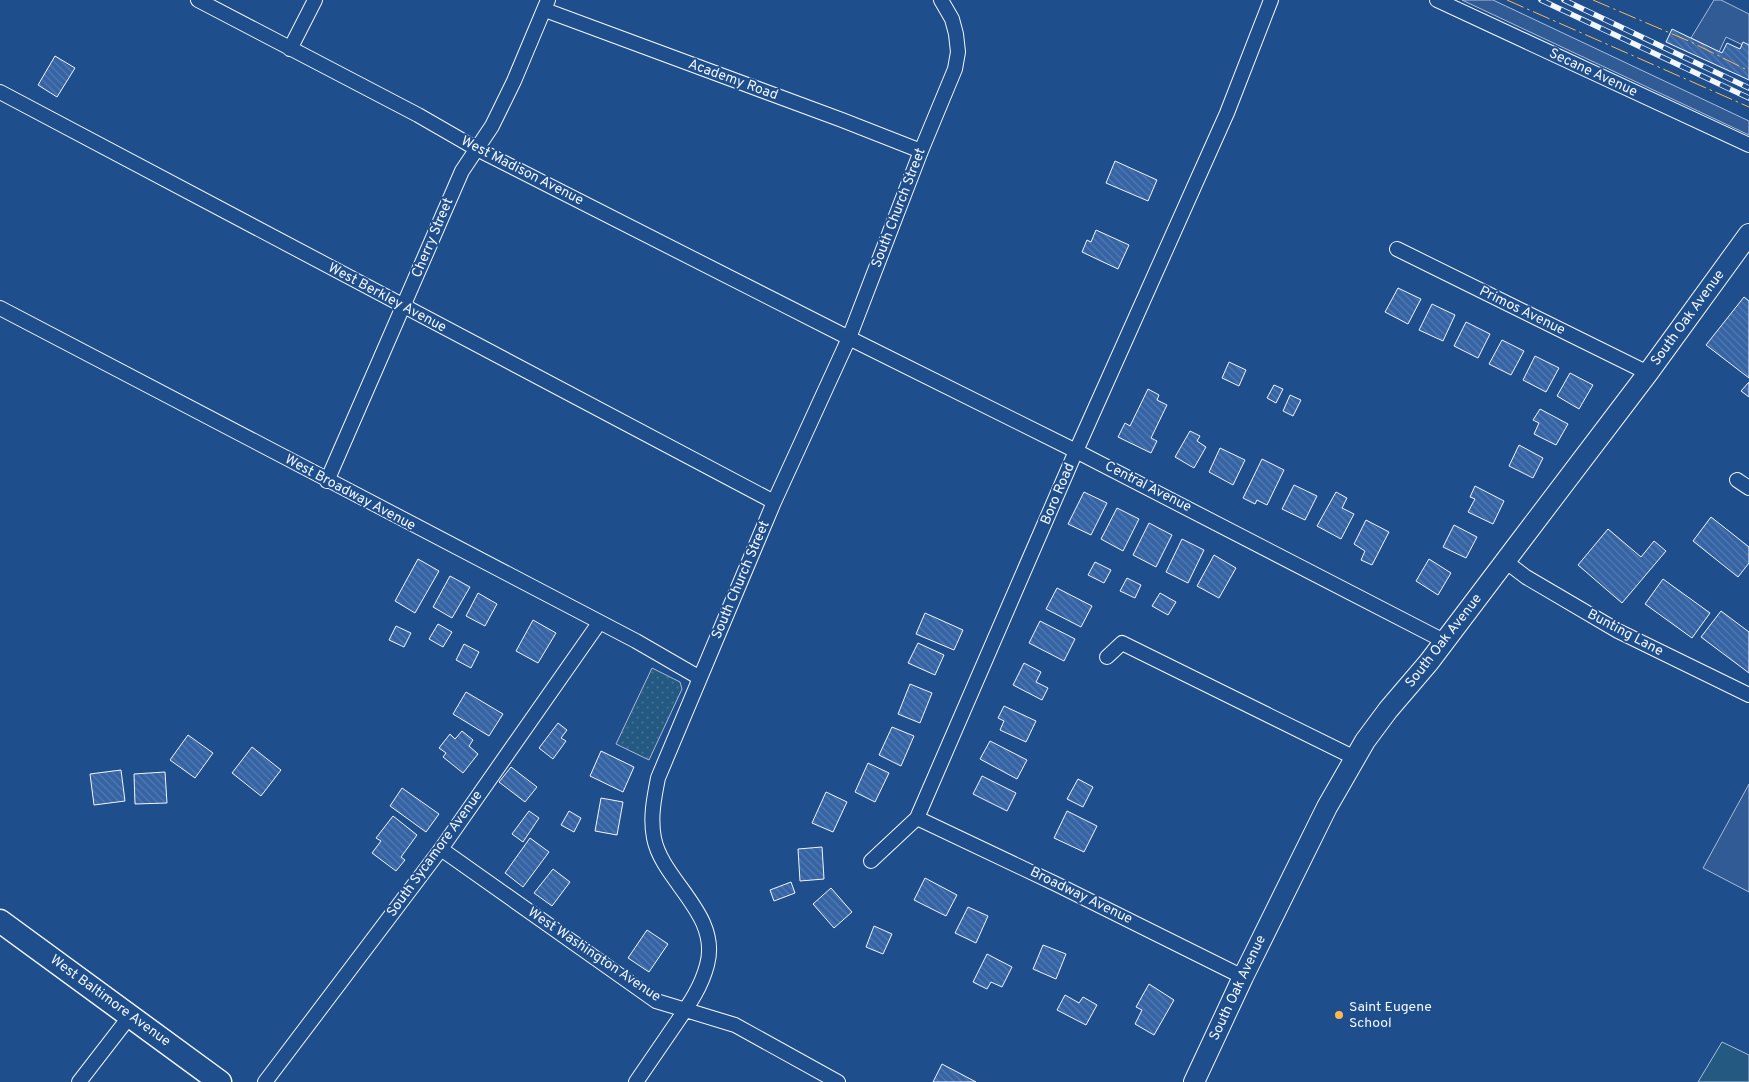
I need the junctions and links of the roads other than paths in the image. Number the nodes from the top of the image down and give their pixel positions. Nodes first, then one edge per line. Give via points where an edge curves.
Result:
1 (198, 0) edge
2 (315, 0) edge
3 (941, 0) edge
4 (1272, 0) edge
5 (1436, 0) edge
6 (547, 5) edge
7 (290, 49) junction
8 (0, 92) edge
9 (1749, 145) edge
10 (476, 149) junction
11 (921, 151) junction
12 (1749, 234) edge
13 (1397, 249) dead end
14 (404, 307) junction
15 (0, 308) edge
16 (849, 338) junction
17 (1648, 373) junction
18 (1076, 450) junction
19 (1737, 480) dead end
20 (327, 481) junction
21 (1749, 488) edge
22 (774, 502) junction
23 (1505, 561) junction
24 (599, 623) junction
25 (1444, 642) junction
26 (1107, 657) dead end
27 (700, 678) junction
28 (1749, 695) edge
29 (1355, 758) junction
30 (917, 818) junction
31 (441, 849) junction
32 (871, 861) dead end
33 (4, 926) edge
34 (1243, 977) junction
35 (686, 1009) junction
36 (130, 1016) junction
37 (79, 1082) edge
38 (220, 1082) edge
39 (265, 1082) edge
40 (636, 1082) edge
41 (838, 1082) edge
42 (1194, 1082) edge

1 - 7 street, West Madison Avenue
2 - 7 street
3 - 11 street, South Church Street via 952,18 958,52 955,69
4 - 18 street, Boro Road via 1227,113
5 - 9 street, Secane Avenue
6 - 10 street, Cherry Street via 492,126
6 - 11 street, Academy Road
7 - 10 street, West Madison Avenue
8 - 14 street, West Berkley Avenue
10 - 14 street, Cherry Street via 462,171
10 - 16 street, West Madison Avenue
11 - 16 street, South Church Street
12 - 17 main road, South Oak Avenue
13 - 17 street, Primos Avenue
14 - 20 street, Cherry Street
14 - 22 street, West Berkley Avenue
15 - 20 street, West Broadway Avenue
16 - 18 street, Central Avenue
16 - 22 street, South Church Street
17 - 23 main road, South Oak Avenue
18 - 25 street, Central Avenue
18 - 30 street, Boro Road
19 - 21 street
20 - 24 street, West Broadway Avenue
22 - 27 street, South Church Street
23 - 25 main road, South Oak Avenue
23 - 28 street, Bunting Lane via 1526,577 1618,631
24 - 27 street, West Broadway Avenue
24 - 31 street, South Sycamore Avenue
25 - 29 main road, South Oak Avenue via 1388,710
26 - 29 street via 1122,643
27 - 35 street, South Church Street via 658,778 652,820 660,857 705,926 708,964 700,988
29 - 34 main road, South Oak Avenue via 1327,807
30 - 32 street, Boro Road
30 - 34 street, Broadway Avenue
31 - 35 street, West Washington Avenue via 656,1001
31 - 39 street, South Sycamore Avenue
33 - 36 main road, West Baltimore Avenue
34 - 42 main road, South Oak Avenue
35 - 40 street, South Church Street
35 - 41 street, West Washington Avenue via 736,1025
36 - 37 street
36 - 38 main road, West Baltimore Avenue

